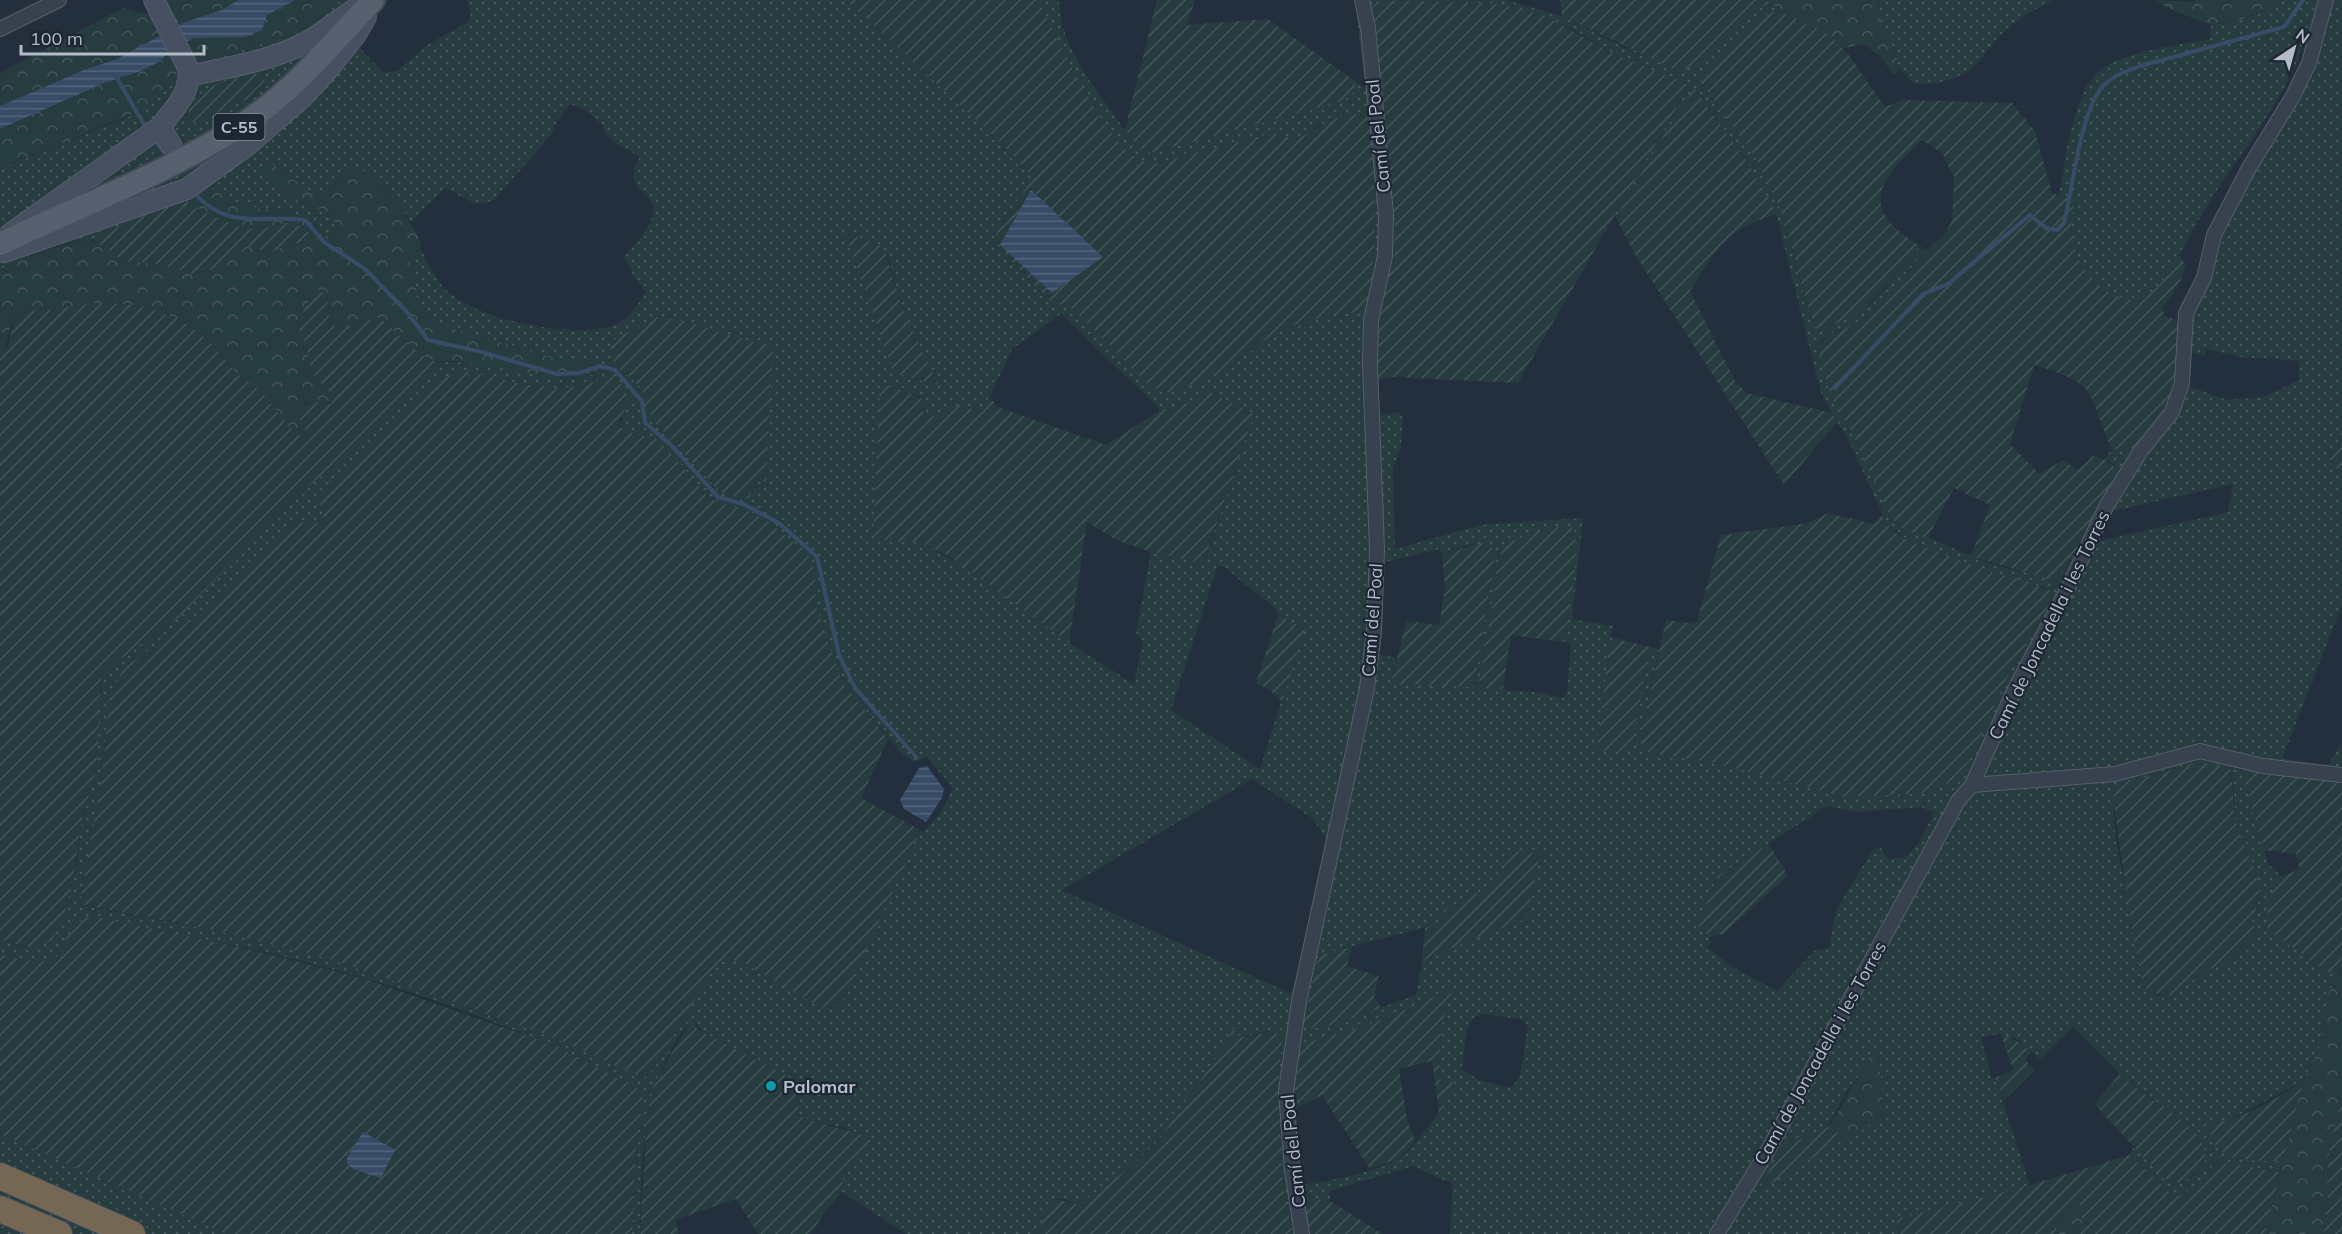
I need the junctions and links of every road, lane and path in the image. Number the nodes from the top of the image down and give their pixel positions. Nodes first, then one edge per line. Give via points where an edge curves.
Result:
1 (59, 0) edge
2 (372, 0) edge
3 (1362, 0) edge
4 (2326, 0) edge
5 (155, 3) edge
6 (0, 29) edge
7 (189, 72) junction
8 (160, 127) junction
9 (172, 147) dead end
10 (1, 248) edge
11 (2342, 775) edge
12 (1972, 785) junction
13 (0, 1176) edge
14 (0, 1187) edge
15 (0, 1209) edge
16 (59, 1234) edge
17 (95, 1234) edge
18 (132, 1234) edge
19 (1302, 1234) edge
20 (1718, 1234) edge

1 - 6 street
2 - 7 street via 348,11 302,45 263,60
2 - 10 main road, C-55 via 286,91 239,127
2 - 10 street via 355,36 302,98 249,144 190,175 187,189
3 - 19 street, Camí del Poal via 1386,214 1385,256 1371,320 1377,550 1374,632 1367,688 1299,1001 1286,1091
4 - 12 street, Camí de Joncadella i les Torres via 2309,63 2214,235 2204,278 2186,313 2182,383 2172,412 2140,452 2107,505
5 - 7 street
7 - 8 street via 179,103
8 - 9 street
8 - 10 street
11 - 12 street via 2263,766 2200,751 2115,774
12 - 20 street, Camí de Joncadella i les Torres via 1958,801 1767,1152
13 - 18 highway
14 - 17 highway
15 - 16 highway

